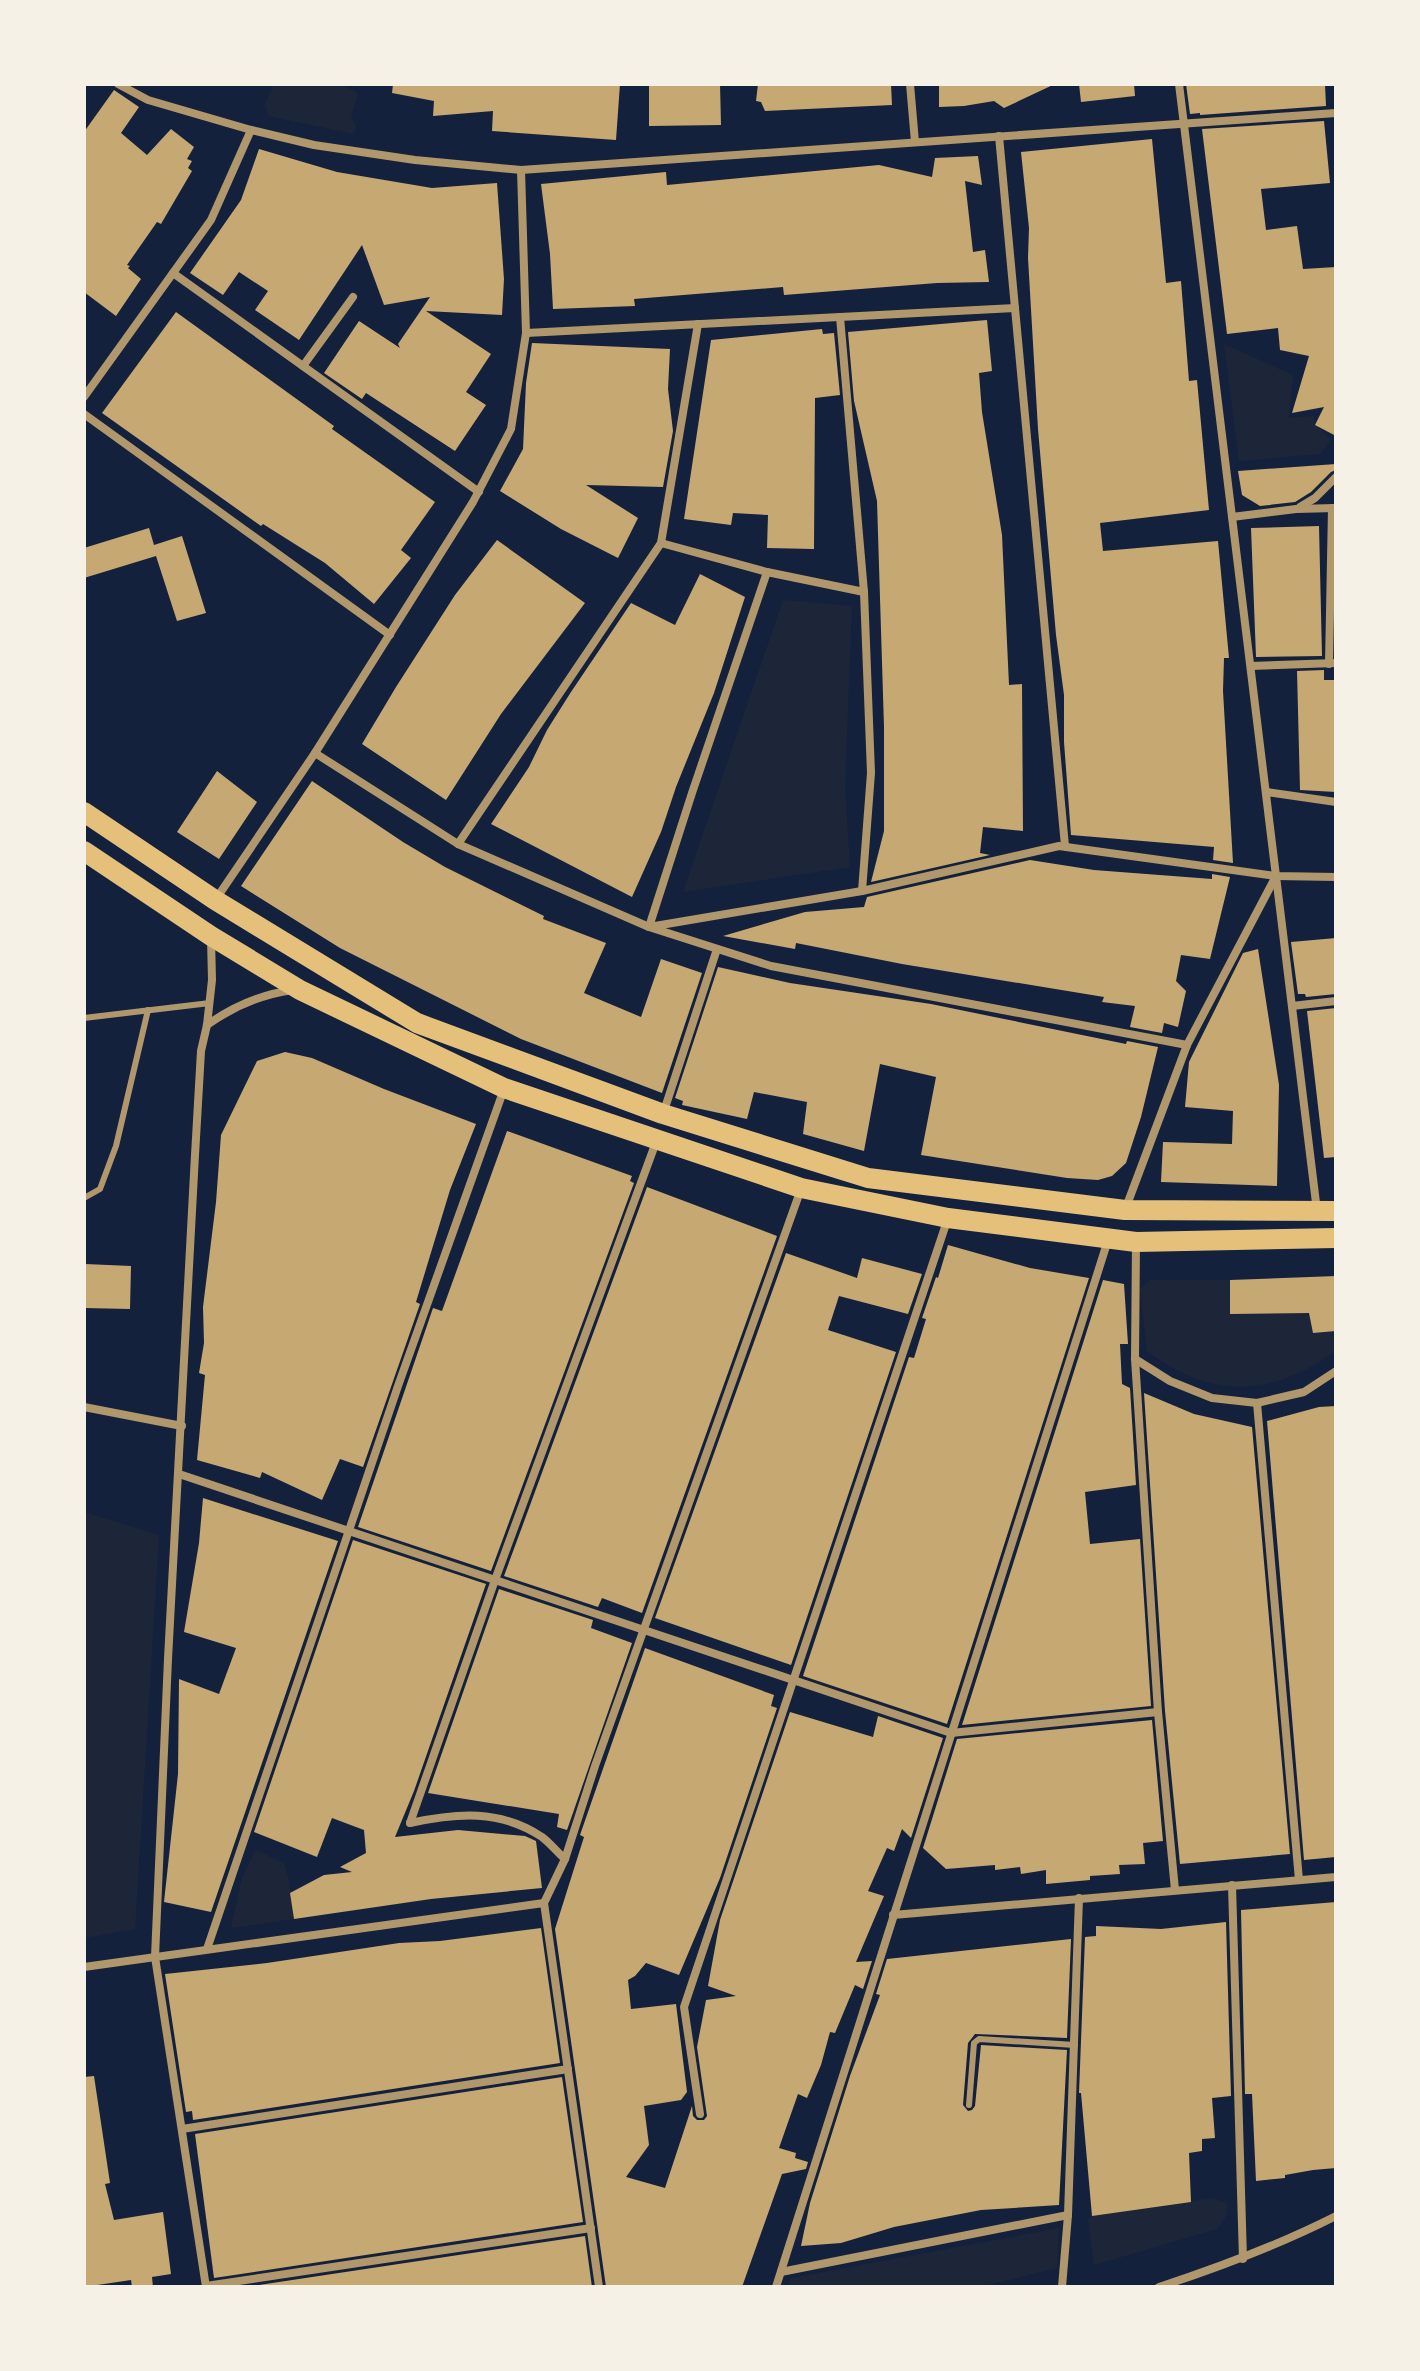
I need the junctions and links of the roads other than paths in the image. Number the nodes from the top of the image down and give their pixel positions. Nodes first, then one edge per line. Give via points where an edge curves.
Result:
1 (118, 84) edge
2 (910, 84) edge
3 (1179, 84) edge
4 (1336, 113) edge
5 (1184, 124) junction
6 (251, 130) junction
7 (999, 136) junction
8 (915, 142) junction
9 (521, 170) junction
10 (173, 273) junction
11 (353, 297) dead end
12 (1015, 308) junction
13 (840, 317) junction
14 (698, 324) junction
15 (526, 333) junction
16 (303, 366) junction
17 (84, 397) edge
18 (84, 414) edge
19 (1336, 477) edge
20 (479, 492) junction
21 (1334, 508) edge
22 (1296, 509) junction
23 (1232, 517) junction
24 (661, 543) junction
25 (767, 572) junction
26 (864, 592) junction
27 (390, 635) junction
28 (1333, 664) edge
29 (1251, 666) junction
30 (315, 753) junction
31 (1266, 792) junction
32 (1336, 802) edge
33 (84, 812) edge
34 (458, 844) junction
35 (1065, 846) junction
36 (84, 851) edge
37 (1276, 876) junction
38 (1336, 877) edge
39 (862, 891) junction
40 (215, 900) junction
41 (649, 927) junction
42 (211, 936) junction
43 (717, 949) junction
44 (300, 990) junction
45 (1336, 1001) edge
46 (210, 1003) junction
47 (1292, 1006) junction
48 (148, 1010) junction
49 (84, 1018) edge
50 (207, 1025) junction
51 (1187, 1045) junction
52 (504, 1088) junction
53 (663, 1114) junction
54 (656, 1141) junction
55 (801, 1188) junction
56 (84, 1198) edge
57 (1125, 1210) junction
58 (1327, 1212) edge
59 (948, 1218) junction
60 (1336, 1238) edge
61 (1108, 1239) junction
62 (1136, 1242) junction
63 (1135, 1359) junction
64 (1336, 1371) edge
65 (1257, 1403) junction
66 (84, 1407) edge
67 (182, 1426) junction
68 (179, 1474) junction
69 (350, 1532) junction
70 (495, 1580) junction
71 (645, 1630) junction
72 (792, 1680) junction
73 (1158, 1712) junction
74 (951, 1733) junction
75 (565, 1859) junction
76 (1336, 1877) edge
77 (1299, 1880) junction
78 (1232, 1885) junction
79 (1175, 1890) junction
80 (1079, 1898) junction
81 (544, 1903) junction
82 (893, 1915) junction
83 (207, 1949) junction
84 (155, 1957) junction
85 (84, 1967) edge
86 (1075, 2045) junction
87 (568, 2069) junction
88 (969, 2105) dead end
89 (700, 2114) dead end
90 (182, 2129) junction
91 (1068, 2215) junction
92 (1336, 2216) edge
93 (591, 2228) junction
94 (1243, 2259) junction
95 (781, 2272) junction
96 (1177, 2284) edge
97 (206, 2287) edge
98 (599, 2287) edge
99 (776, 2287) edge
100 (1062, 2287) edge
101 (1159, 2287) edge

1 - 6 street via 148,100
2 - 8 street
3 - 5 street
4 - 5 street
5 - 7 street
5 - 23 street
6 - 9 street via 415,160
6 - 10 street via 211,220
7 - 8 street
7 - 12 street
8 - 9 street
9 - 15 street
10 - 16 street
10 - 17 street
11 - 16 street
12 - 13 street
12 - 35 street
13 - 14 street
13 - 26 street
14 - 15 street
14 - 24 street
15 - 20 street via 511,429
16 - 20 street
18 - 27 street
19 - 22 street
20 - 27 street
21 - 22 street
21 - 28 street
22 - 23 street
23 - 29 street
24 - 25 street
24 - 34 street
25 - 26 street
25 - 41 street
26 - 39 street via 871,773
27 - 30 street
28 - 29 street
29 - 31 street
30 - 34 street
30 - 40 street
31 - 32 street
31 - 37 street
33 - 40 main road
34 - 41 street
35 - 37 street
35 - 39 street
36 - 42 main road
37 - 38 street
37 - 47 street
37 - 51 street
39 - 41 street
40 - 53 main road via 417,1023
41 - 43 street
42 - 44 main road
42 - 46 street
43 - 51 street via 771,966
43 - 53 street
44 - 50 street via 254,999
44 - 52 main road
45 - 47 street
46 - 48 lane
46 - 50 street
47 - 58 street
48 - 49 lane
48 - 56 lane via 116,1146 100,1189
50 - 67 street via 201,1051
51 - 57 street
52 - 54 main road
52 - 69 street
53 - 57 main road via 868,1178
54 - 55 main road
54 - 70 street
55 - 59 main road
55 - 71 street
57 - 58 main road
59 - 61 main road
59 - 72 street
60 - 62 main road
61 - 62 main road
61 - 74 street
62 - 63 street
63 - 65 street via 1212,1398
63 - 73 street
64 - 65 street via 1304,1392
65 - 77 street
66 - 67 street
67 - 68 street
68 - 69 street
68 - 84 street
69 - 70 street
69 - 83 street
70 - 71 street
70 - 75 street via 410,1823 475,1814 543,1838
71 - 72 street
71 - 75 street
72 - 74 street
72 - 89 street via 684,2007
73 - 74 street
73 - 79 street
74 - 82 street
75 - 81 street
76 - 77 street
77 - 78 street
78 - 79 street
78 - 94 street
79 - 80 street
80 - 82 street
80 - 86 street
81 - 83 street
81 - 87 street
82 - 95 street
83 - 84 street
84 - 85 street
84 - 90 street
86 - 88 lane via 979,2039 974,2043
86 - 91 street
87 - 90 street
87 - 93 street
90 - 97 street
91 - 95 street
91 - 100 street
92 - 94 street
93 - 97 street
93 - 98 street
94 - 96 street
95 - 99 street
96 - 101 street

